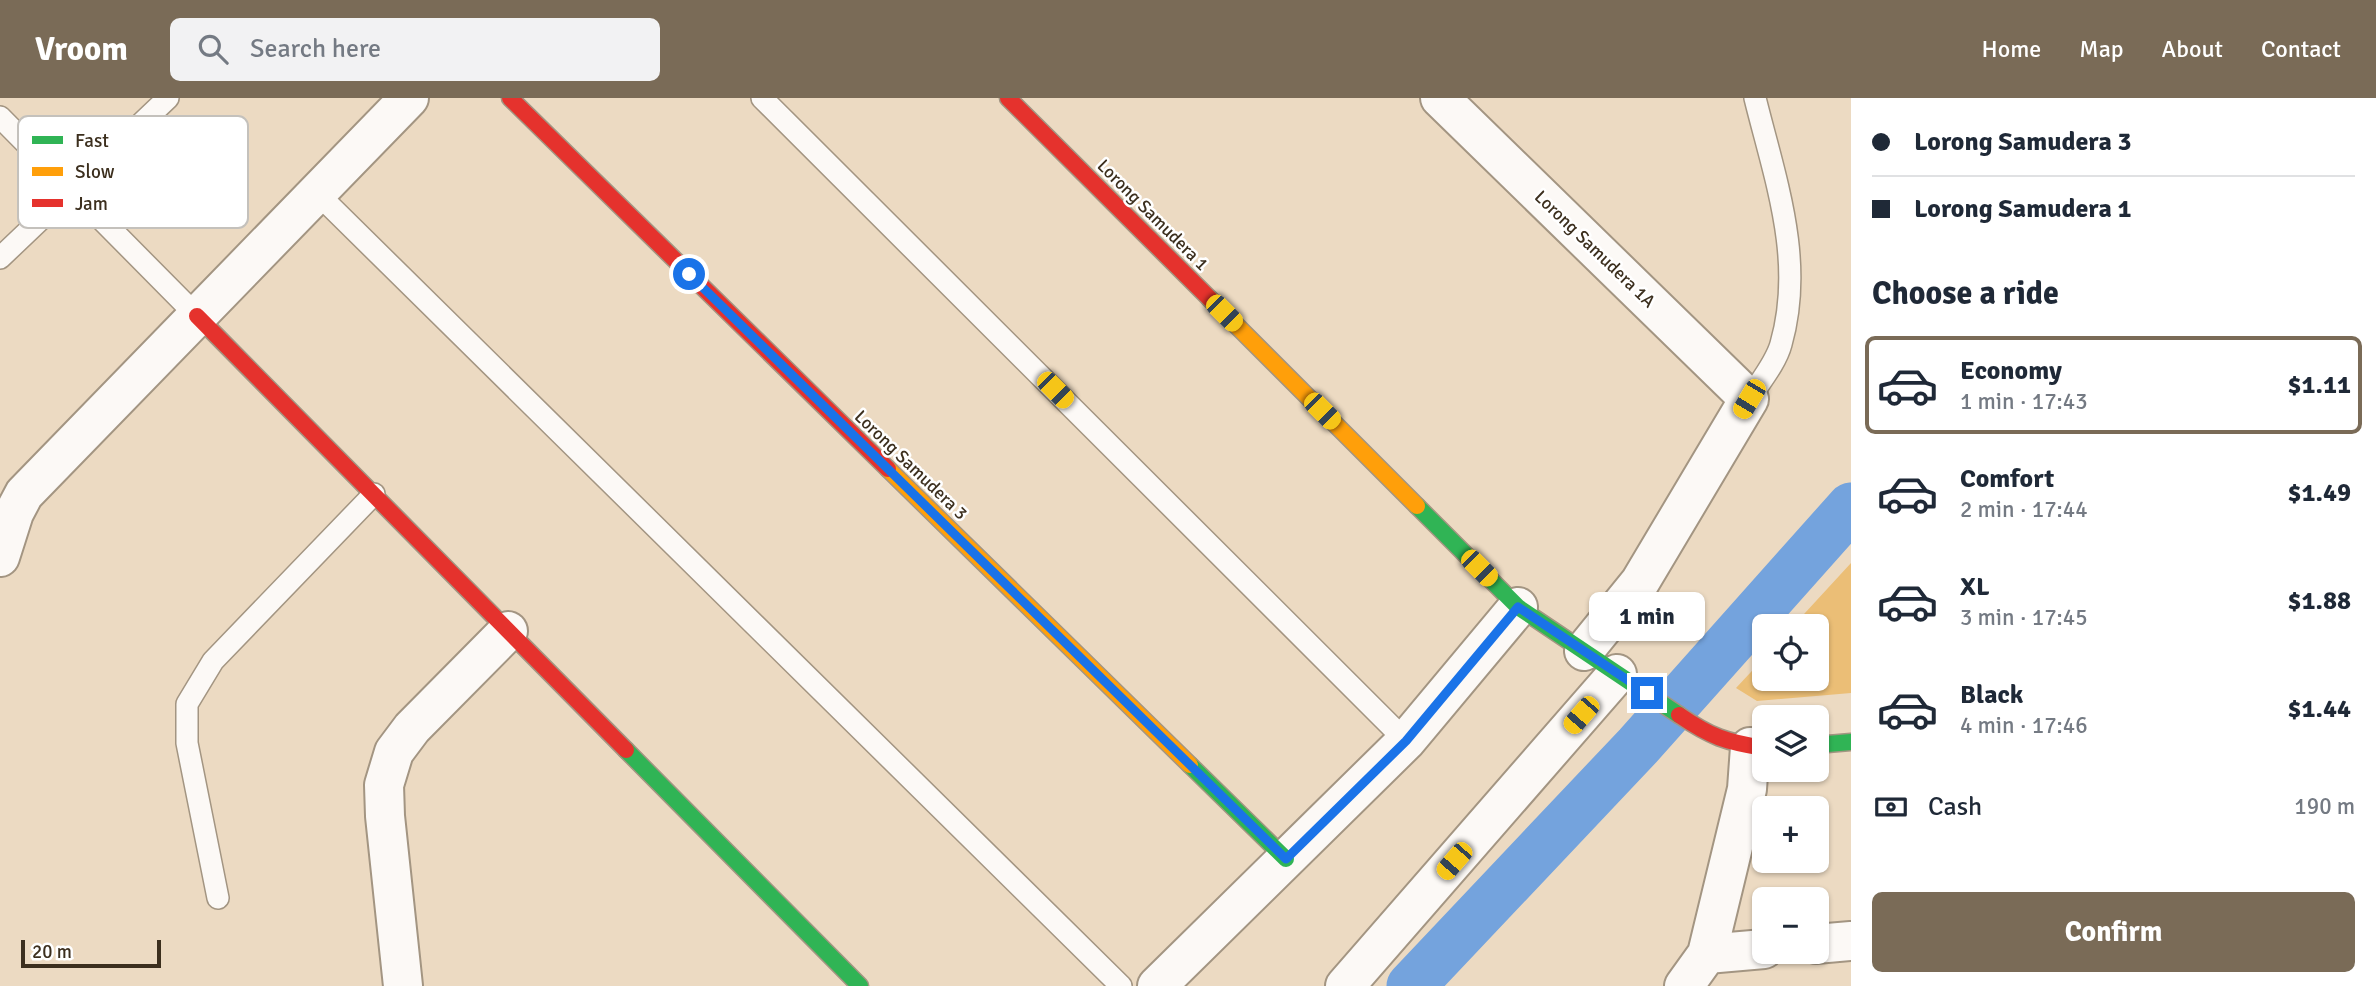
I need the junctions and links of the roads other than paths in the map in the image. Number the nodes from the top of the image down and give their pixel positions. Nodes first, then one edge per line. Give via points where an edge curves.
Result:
1 (167, 98) edge
2 (409, 98) edge
3 (510, 98) edge
4 (762, 98) edge
5 (1008, 98) edge
6 (1440, 98) edge
7 (1755, 98) edge
8 (148, 116) edge
9 (0, 117) edge
10 (18, 135) edge
11 (317, 193) junction
12 (30, 228) edge
13 (110, 228) edge
14 (0, 258) edge
15 (197, 316) junction
16 (1749, 399) junction
17 (374, 494) junction
18 (0, 558) edge
19 (1518, 607) junction
20 (508, 631) junction
21 (1584, 651) junction
22 (1632, 683) junction
23 (1406, 741) junction
24 (1851, 742) edge
25 (1829, 744) edge
26 (1752, 746) edge
27 (1752, 768) edge
28 (1286, 859) junction
29 (218, 898) dead end
30 (1851, 941) edge
31 (1829, 943) edge
32 (1752, 950) edge
33 (1707, 954) junction
34 (403, 986) edge
35 (860, 986) edge
36 (1121, 986) edge
37 (1157, 986) edge
38 (1345, 986) edge
39 (1685, 986) edge

1 - 8 lane
2 - 11 street
3 - 28 street, Lorong Samudera 3
4 - 23 lane
5 - 19 street, Lorong Samudera 1
6 - 16 street, Lorong Samudera 1A
7 - 16 lane via 1788,233 1791,295 1780,347
9 - 10 lane
11 - 15 street
11 - 36 lane
12 - 14 lane
13 - 15 lane
15 - 17 street
15 - 18 street via 24,494 13,513
16 - 21 street via 1640,582
17 - 20 street
17 - 29 lane via 213,661 187,704 187,743
19 - 21 street, Lorong Samudera 1
19 - 23 street
20 - 34 street via 412,728 394,752 384,785
20 - 35 street
21 - 22 street, Lorong Samudera 1
22 - 26 street, Lorong Samudera 1 via 1706,733
22 - 38 street
23 - 28 street
24 - 25 street
27 - 33 street
28 - 37 street
30 - 31 street
32 - 33 street
33 - 39 street

